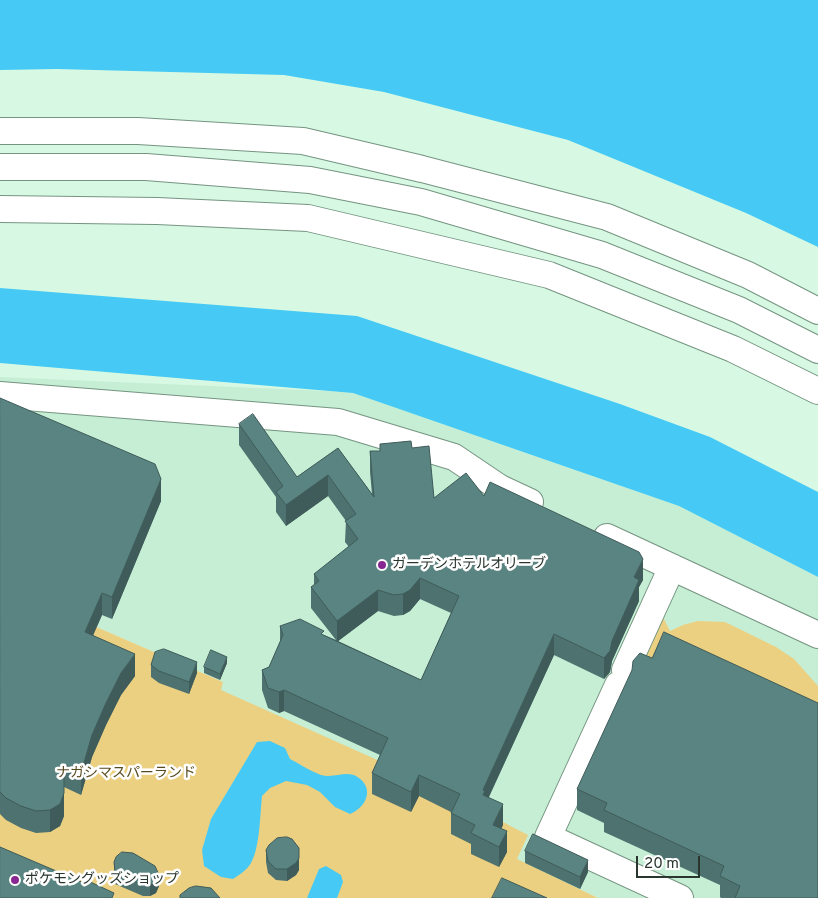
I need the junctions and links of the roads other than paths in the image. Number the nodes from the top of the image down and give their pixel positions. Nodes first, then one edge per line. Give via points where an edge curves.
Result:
1 (0, 131) edge
2 (0, 167) edge
3 (0, 209) edge
4 (818, 311) edge
5 (818, 350) edge
6 (818, 391) edge
7 (0, 395) edge
8 (554, 513) edge
9 (582, 525) edge
10 (672, 567) junction
11 (818, 635) edge
12 (680, 898) edge

1 - 4 street via 138,131 303,141 607,217 748,275
2 - 5 street via 146,167 310,180 422,202 602,255 739,310
3 - 6 street via 308,218 549,275 733,349
7 - 8 street via 338,422 454,456 500,488
9 - 10 street
10 - 11 street
10 - 12 street via 548,837

